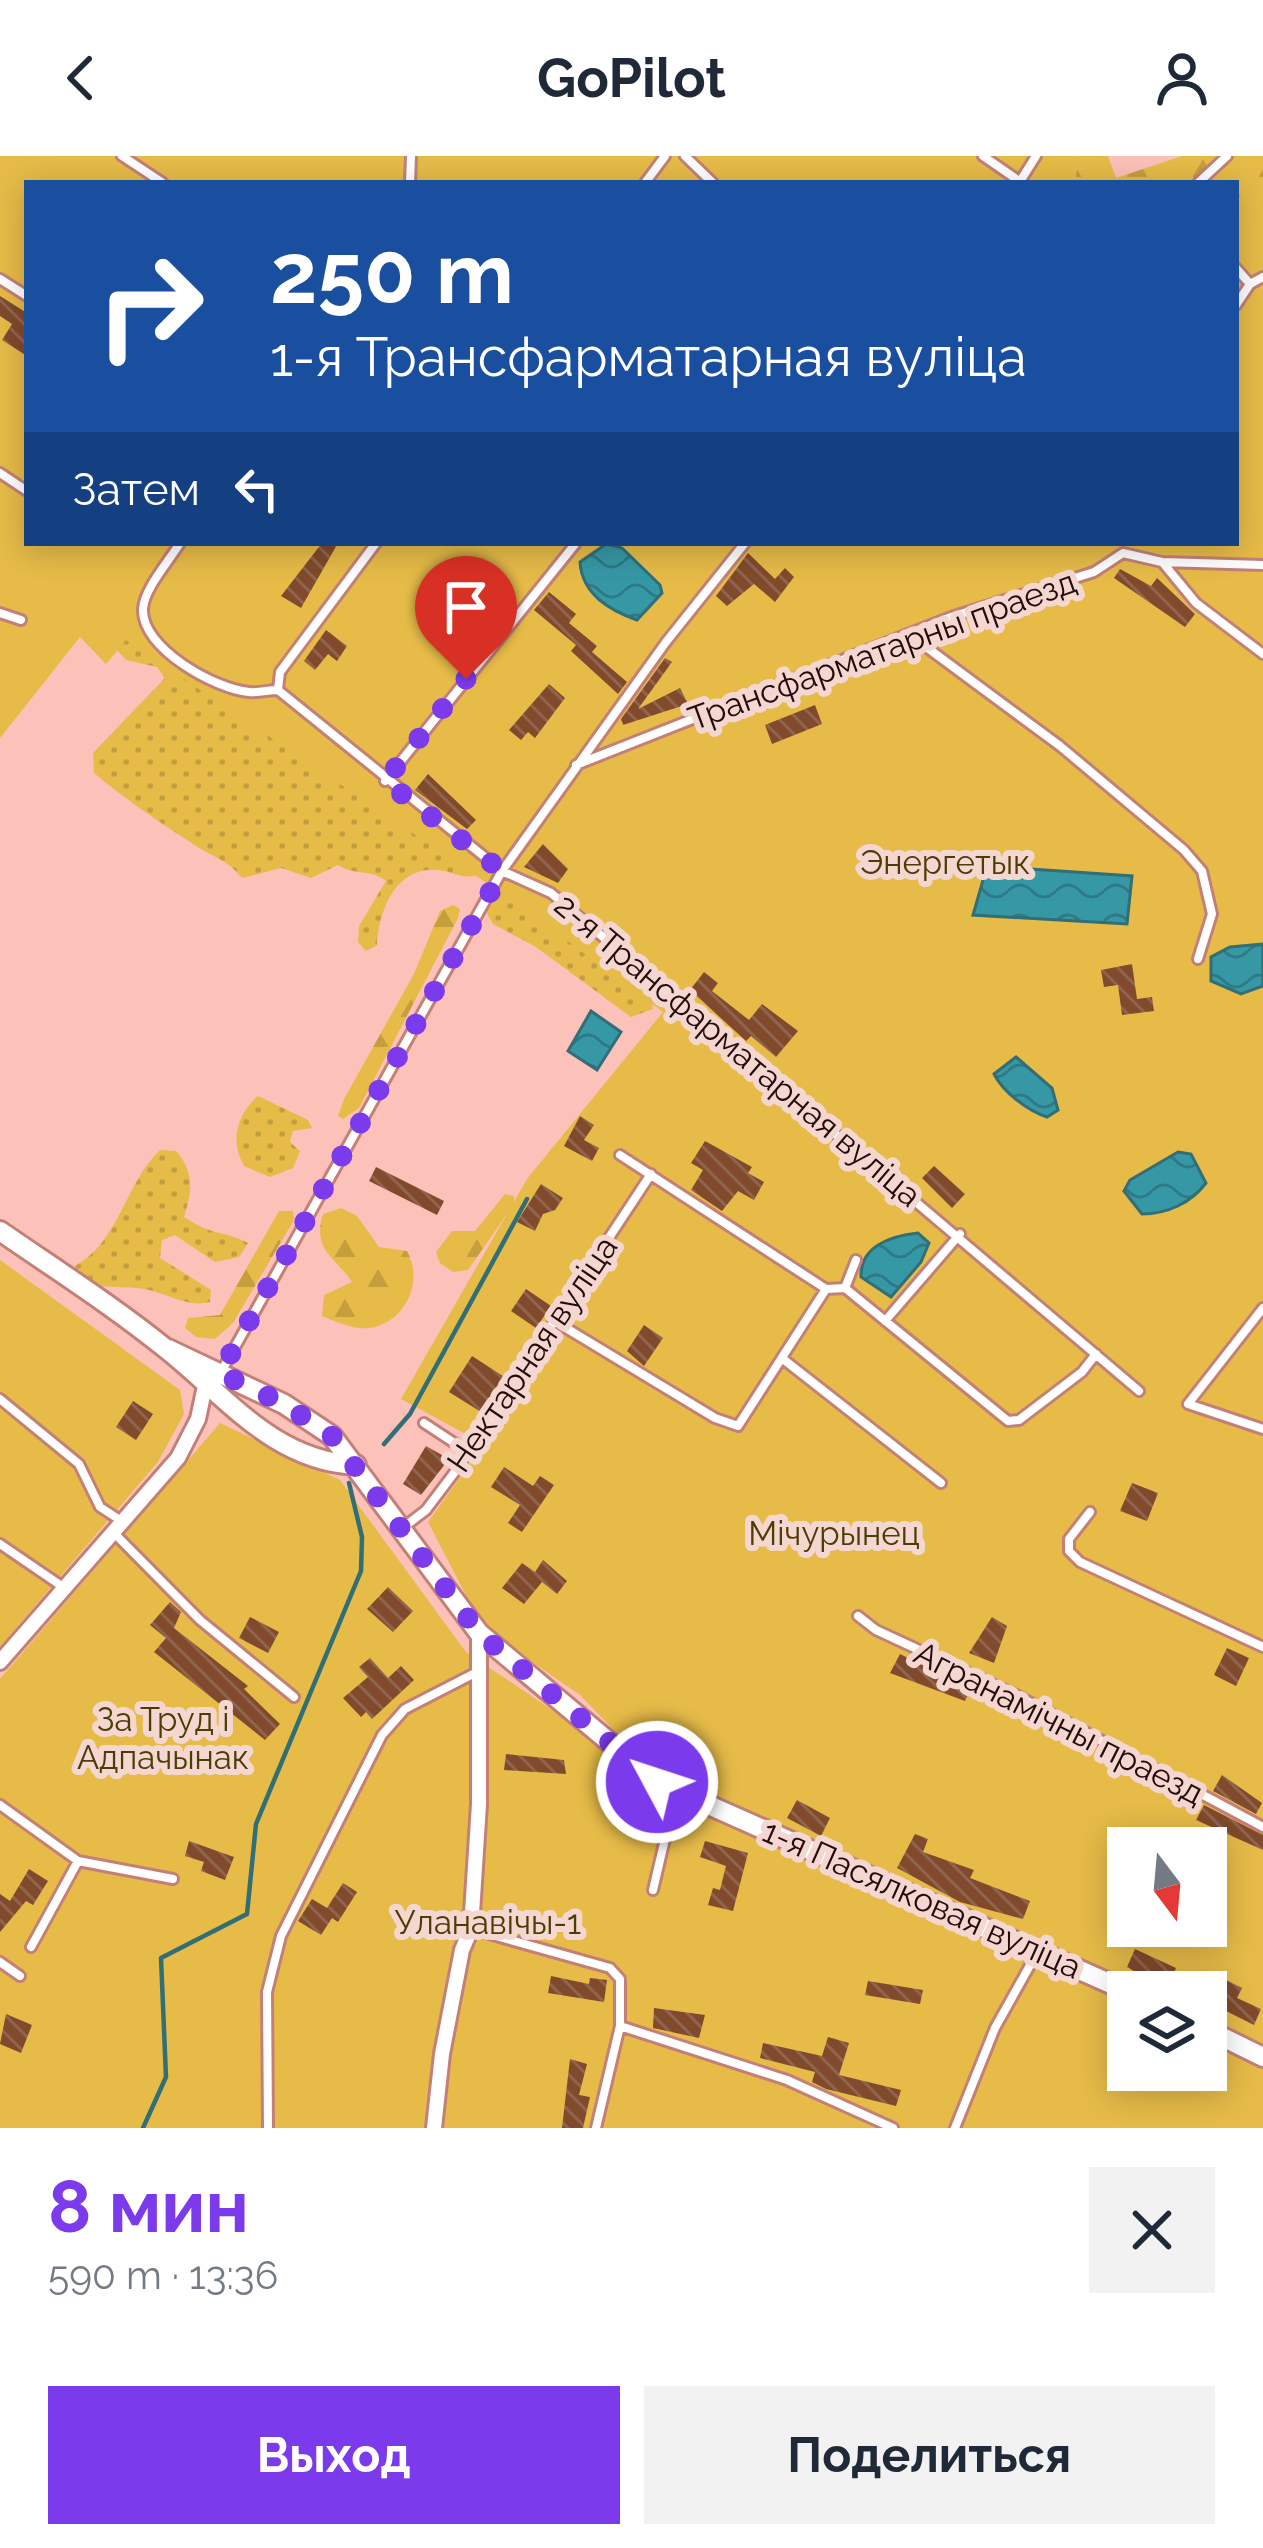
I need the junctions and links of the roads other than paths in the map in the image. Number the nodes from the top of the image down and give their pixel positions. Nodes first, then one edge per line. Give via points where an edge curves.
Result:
1 (122, 156) edge
2 (685, 156) edge
3 (983, 156) edge
4 (1227, 156) edge
5 (158, 180) edge
6 (710, 180) edge
7 (1017, 180) edge
8 (1201, 180) edge
9 (1239, 271) edge
10 (1263, 277) edge
11 (1250, 284) junction
12 (1239, 300) edge
13 (178, 546) edge
14 (374, 546) edge
15 (573, 546) edge
16 (743, 546) edge
17 (1122, 548) edge
18 (1162, 562) junction
19 (1263, 565) edge
20 (0, 613) edge
21 (21, 620) dead end
22 (909, 634) junction
23 (1263, 654) edge
24 (278, 690) junction
25 (574, 766) junction
26 (385, 781) junction
27 (502, 871) junction
28 (1198, 959) dead end
29 (620, 1155) dead end
30 (651, 1174) junction
31 (0, 1231) edge
32 (960, 1234) junction
33 (856, 1260) dead end
34 (844, 1288) junction
35 (826, 1289) junction
36 (1263, 1308) edge
37 (885, 1321) junction
38 (556, 1322) junction
39 (1096, 1354) junction
40 (783, 1359) junction
41 (213, 1380) junction
42 (1139, 1390) dead end
43 (0, 1399) edge
44 (424, 1423) dead end
45 (1263, 1429) edge
46 (469, 1452) junction
47 (356, 1465) junction
48 (941, 1483) dead end
49 (1090, 1512) dead end
50 (118, 1527) junction
51 (404, 1527) junction
52 (0, 1544) edge
53 (63, 1586) junction
54 (858, 1616) dead end
55 (479, 1633) junction
56 (1263, 1647) edge
57 (0, 1662) edge
58 (478, 1671) junction
59 (294, 1697) dead end
60 (676, 1791) junction
61 (0, 1805) edge
62 (1263, 1827) edge
63 (78, 1861) junction
64 (173, 1879) dead end
65 (653, 1890) dead end
66 (471, 1929) junction
67 (32, 1947) dead end
68 (1039, 1950) junction
69 (0, 1962) edge
70 (20, 1976) dead end
71 (1107, 1982) edge
72 (620, 2026) junction
73 (1227, 2040) edge
74 (1263, 2057) edge
75 (268, 2128) edge
76 (434, 2128) edge
77 (596, 2128) edge
78 (893, 2128) edge
79 (955, 2128) edge

1 - 5 lane
2 - 6 lane
3 - 7 lane
4 - 8 lane
9 - 11 lane
10 - 11 lane
11 - 12 lane
13 - 24 lane via 142,604 145,624 164,650 223,684
14 - 24 lane via 280,672
15 - 26 lane
16 - 25 lane
17 - 18 lane, Трансфарматарны праезд
17 - 22 lane, Трансфарматарны праезд via 1094,572
18 - 19 lane, Трансфарматарны праезд
18 - 23 lane via 1196,603
20 - 21 lane
22 - 25 lane, Трансфарматарны праезд
22 - 28 lane via 1184,850 1202,871 1212,914
24 - 26 lane, 2-я Трансфарматарная вуліца
25 - 27 lane
26 - 27 lane, 2-я Трансфарматарная вуліца
27 - 32 lane, 2-я Трансфарматарная вуліца via 551,893
27 - 41 lane
29 - 30 lane
30 - 35 lane
30 - 38 lane, Нектарная вуліца
31 - 41 street
32 - 37 lane
32 - 39 lane, 2-я Трансфарматарная вуліца
33 - 34 lane
34 - 35 lane
34 - 37 lane
35 - 40 lane
36 - 45 lane via 1188,1404
37 - 39 lane via 1008,1421
38 - 40 lane via 738,1426
38 - 46 lane, Нектарная вуліца
39 - 42 lane, 2-я Трансфарматарная вуліца
40 - 48 lane
41 - 47 street, 1-я Пасялковая вуліца via 316,1425
41 - 47 street via 304,1455
41 - 50 street via 178,1458
43 - 50 lane via 79,1464
44 - 46 lane
46 - 51 lane, Нектарная вуліца
47 - 51 street, 1-я Пасялковая вуліца
49 - 56 lane via 1069,1539 1080,1562
50 - 53 street
50 - 59 lane via 200,1620
51 - 55 street, 1-я Пасялковая вуліца
52 - 53 lane
53 - 57 street
54 - 62 lane, Агранамічны праезд
55 - 58 street
55 - 60 street, 1-я Пасялковая вуліца
58 - 66 street
58 - 75 lane via 405,1709 382,1735 280,1936 267,1992
60 - 65 lane
60 - 68 street, 1-я Пасялковая вуліца
61 - 63 lane
63 - 64 lane
63 - 67 lane
66 - 72 lane via 610,1968 620,1979
66 - 76 street
68 - 71 street, 1-я Пасялковая вуліца
68 - 79 lane via 995,2028
69 - 70 lane
72 - 77 lane
72 - 78 lane via 787,2080
73 - 74 street

